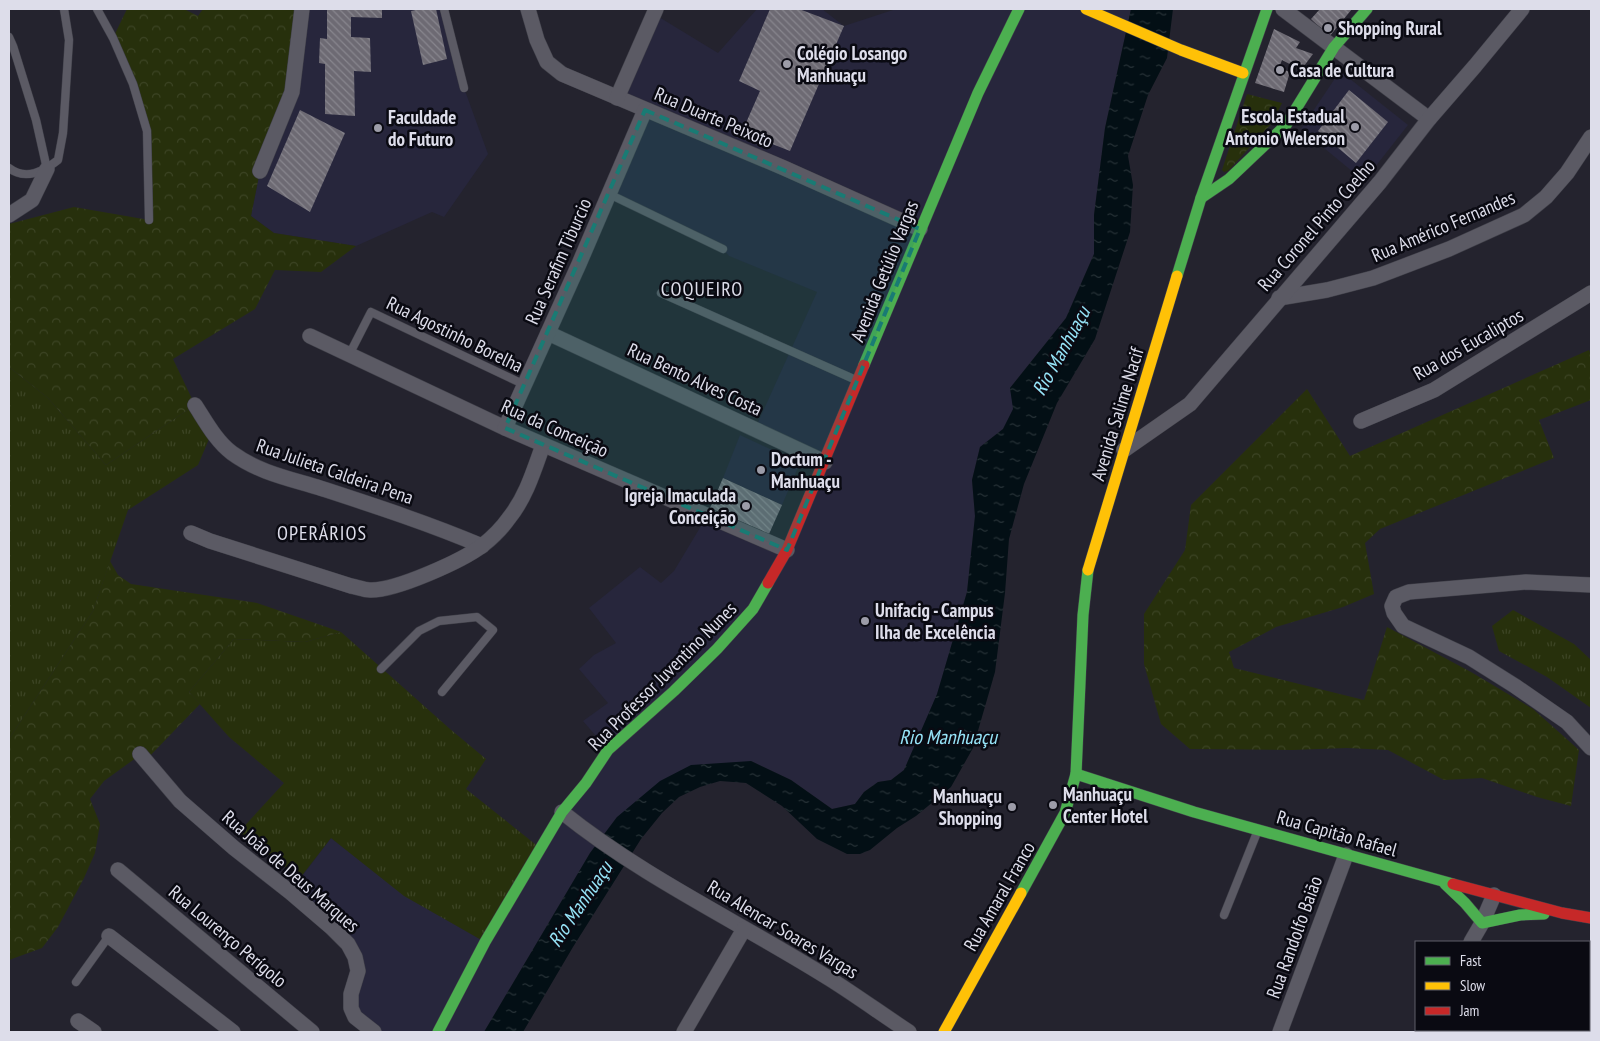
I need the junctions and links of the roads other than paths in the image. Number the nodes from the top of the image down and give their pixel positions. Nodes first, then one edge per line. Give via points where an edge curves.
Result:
1 (64, 9) edge
2 (97, 9) edge
3 (302, 9) edge
4 (444, 9) edge
5 (528, 9) edge
6 (656, 9) edge
7 (1019, 9) edge
8 (1086, 9) edge
9 (1267, 9) edge
10 (1283, 9) edge
11 (1367, 9) edge
12 (1522, 9) edge
13 (9, 37) edge
14 (1334, 47) junction
15 (1243, 73) junction
16 (464, 88) dead end
17 (617, 98) junction
18 (645, 110) junction
19 (1429, 119) junction
20 (1591, 137) edge
21 (9, 168) edge
22 (46, 169) junction
23 (260, 171) dead end
24 (609, 194) junction
25 (1200, 198) junction
26 (9, 215) edge
27 (149, 220) dead end
28 (920, 229) junction
29 (723, 249) dead end
30 (661, 294) dead end
31 (1591, 294) edge
32 (1279, 298) junction
33 (548, 333) junction
34 (310, 336) dead end
35 (349, 355) junction
36 (857, 381) junction
37 (525, 385) junction
38 (195, 405) dead end
39 (1361, 421) dead end
40 (505, 428) junction
41 (543, 445) junction
42 (1124, 450) junction
43 (825, 462) junction
44 (191, 532) dead end
45 (482, 546) junction
46 (787, 550) junction
47 (1591, 585) edge
48 (381, 669) dead end
49 (442, 692) dead end
50 (1591, 748) edge
51 (140, 754) dead end
52 (1076, 774) junction
53 (562, 812) junction
54 (1259, 829) junction
55 (1346, 855) junction
56 (118, 870) dead end
57 (1443, 882) junction
58 (1494, 895) junction
59 (1562, 913) junction
60 (1224, 915) dead end
61 (1591, 918) edge
62 (1482, 923) junction
63 (744, 929) junction
64 (109, 936) joint
65 (1476, 940) edge
66 (76, 982) dead end
67 (78, 1021) dead end
68 (94, 1032) edge
69 (233, 1032) edge
70 (312, 1032) edge
71 (374, 1032) edge
72 (438, 1032) edge
73 (684, 1032) edge
74 (909, 1032) edge
75 (944, 1032) edge
76 (1280, 1032) edge

1 - 22 lane via 69,40 63,133 58,160
2 - 27 lane via 133,84 147,132
3 - 23 street via 292,92
4 - 16 lane
5 - 17 street, Rua Duarte Peixoto via 547,62 562,74
6 - 17 street
7 - 28 street, Avenida Getúlio Vargas via 978,93
8 - 15 street
9 - 15 street, Avenida Salime Nacif
10 - 14 street
11 - 14 street
12 - 19 street, Rua Coronel Pinto Coelho
13 - 22 lane via 36,120
14 - 19 street
14 - 25 street via 1286,125 1229,179
15 - 25 street, Avenida Salime Nacif
17 - 18 street, Rua Duarte Peixoto
18 - 24 street, Rua Serafim Tiburcio
18 - 28 street, Rua Duarte Peixoto
19 - 32 street, Rua Coronel Pinto Coelho via 1368,196
20 - 32 street, Rua Américo Fernandes via 1546,197 1524,215 1449,250 1373,278
21 - 22 lane via 14,172 34,175
22 - 26 street via 32,200
24 - 29 lane
24 - 33 street, Rua Serafim Tiburcio
25 - 42 street, Avenida Salime Nacif
28 - 36 street, Avenida Getúlio Vargas
30 - 36 lane
31 - 39 street, Rua dos Eucaliptos via 1434,390
32 - 42 street, Rua Coronel Pinto Coelho via 1190,404
33 - 37 street, Rua Serafim Tiburcio
33 - 43 street, Rua Bento Alves Costa
34 - 35 street, Rua da Conceição
35 - 37 lane, Rua Agostinho Borelha via 371,312
35 - 40 street, Rua da Conceição
36 - 43 street, Avenida Getúlio Vargas
37 - 40 street, Rua Serafim Tiburcio
38 - 45 street, Rua Julieta Caldeira Pena via 212,432 231,453 256,468 437,527
40 - 41 street, Rua da Conceição
41 - 45 street via 518,505 499,531
41 - 46 street, Rua da Conceição
42 - 52 street, Avenida Salime Nacif via 1088,571
43 - 46 street, Avenida Getúlio Vargas
44 - 45 street via 210,541 370,590 411,580
46 - 53 street, Rua Professor Juventino Nunes via 753,609 674,691 608,750
47 - 50 street via 1526,582 1408,592 1396,597 1392,606 1403,626 1468,657 1515,686 1566,722
48 - 49 lane via 419,631 439,620 477,617 493,630
51 - 71 street, Rua João de Deus Marques via 180,801 348,944 358,971 351,994 351,1008 355,1017
52 - 54 street, Rua Capitão Rafael
52 - 75 street, Rua Amaral Franco via 1065,814
53 - 63 street, Rua Alencar Soares Vargas via 592,836
53 - 72 street, Rua Professor Juventino Nunes via 461,985
54 - 55 street, Rua Capitão Rafael
54 - 60 lane
55 - 57 street, Rua Capitão Rafael
55 - 76 street, Rua Randolfo Baião
56 - 70 street, Rua Lourenço Perígolo
57 - 58 street, Rua Capitão Rafael
57 - 62 street
58 - 59 street, Rua Capitão Rafael
58 - 62 street
59 - 61 street, Rua Capitão Rafael
59 - 62 street via 1520,915
62 - 65 street
63 - 73 street
63 - 74 street, Rua Alencar Soares Vargas via 830,979
64 - 66 lane
64 - 69 street
67 - 68 street

